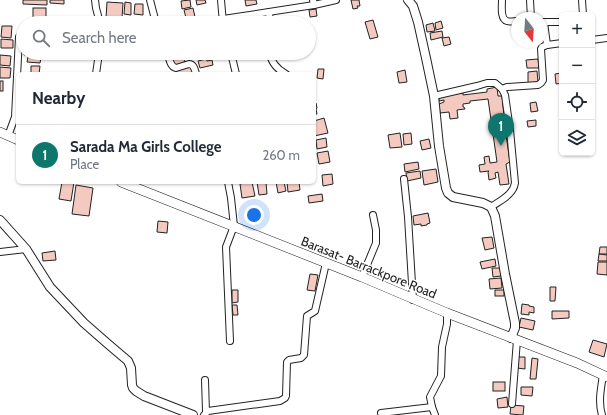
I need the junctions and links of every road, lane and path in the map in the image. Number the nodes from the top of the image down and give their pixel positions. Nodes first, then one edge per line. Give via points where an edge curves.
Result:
1 (96, 0) edge
2 (150, 0) edge
3 (221, 0) edge
4 (336, 0) edge
5 (408, 0) edge
6 (502, 0) edge
7 (530, 0) edge
8 (582, 0) edge
9 (313, 2) edge
10 (269, 12) junction
11 (531, 12) edge
12 (583, 12) edge
13 (98, 16) edge
14 (154, 16) edge
15 (223, 16) edge
16 (249, 16) edge
17 (269, 16) edge
18 (511, 21) edge
19 (547, 22) edge
20 (559, 22) edge
21 (607, 38) edge
22 (595, 40) edge
23 (559, 43) edge
24 (547, 45) edge
25 (542, 48) edge
26 (18, 60) edge
27 (98, 60) edge
28 (170, 60) edge
29 (233, 60) edge
30 (271, 60) edge
31 (17, 72) edge
32 (96, 72) edge
33 (195, 72) edge
34 (236, 72) edge
35 (283, 72) edge
36 (502, 90) junction
37 (434, 96) junction
38 (16, 97) edge
39 (4, 134) edge
40 (16, 139) edge
41 (404, 179) dead end
42 (126, 184) edge
43 (228, 184) edge
44 (491, 207) junction
45 (373, 215) dead end
46 (0, 220) edge
47 (234, 226) junction
48 (26, 249) junction
49 (0, 252) edge
50 (326, 263) junction
51 (362, 278) junction
52 (413, 300) junction
53 (447, 313) junction
54 (514, 339) junction
55 (230, 341) dead end
56 (605, 376) edge
57 (205, 380) dead end
58 (512, 404) dead end
59 (432, 407) junction
60 (381, 413) dead end
61 (205, 414) edge
62 (193, 415) edge
63 (435, 415) edge
64 (602, 415) edge

1 - 13 street
2 - 14 street
3 - 15 street
4 - 9 street
5 - 37 street via 413,6 418,22
6 - 18 street via 503,19
7 - 11 street
8 - 12 street
9 - 10 street
10 - 16 street
10 - 17 street
19 - 20 street
21 - 22 street
23 - 24 street
25 - 36 street via 541,83 507,87
26 - 31 street
27 - 32 street
28 - 33 street via 173,68 192,64
29 - 34 street
30 - 35 street
36 - 37 street via 495,83 487,83
36 - 44 street via 505,95 516,183 512,192
37 - 44 street via 448,193 453,197
38 - 39 street via 15,117
39 - 40 main road
41 - 52 street
42 - 47 main road, Barasat- Barrackpore Road
43 - 47 street
44 - 54 street via 496,216 515,323
45 - 51 street via 376,244
46 - 48 street
47 - 50 main road, Barasat- Barrackpore Road
47 - 55 street via 226,247
48 - 49 street
48 - 62 street via 50,286 84,323 128,361 133,388 136,391
50 - 51 main road, Barasat- Barrackpore Road
50 - 61 street via 315,311 307,316 304,356 287,362 285,398 280,401 208,411
51 - 52 main road, Barasat- Barrackpore Road
52 - 53 main road, Barasat- Barrackpore Road
53 - 54 main road, Barasat- Barrackpore Road
53 - 59 street via 441,376 430,397
54 - 56 main road, Barasat- Barrackpore Road
54 - 58 street
56 - 64 street via 600,397
57 - 61 street
59 - 60 street
59 - 63 street

